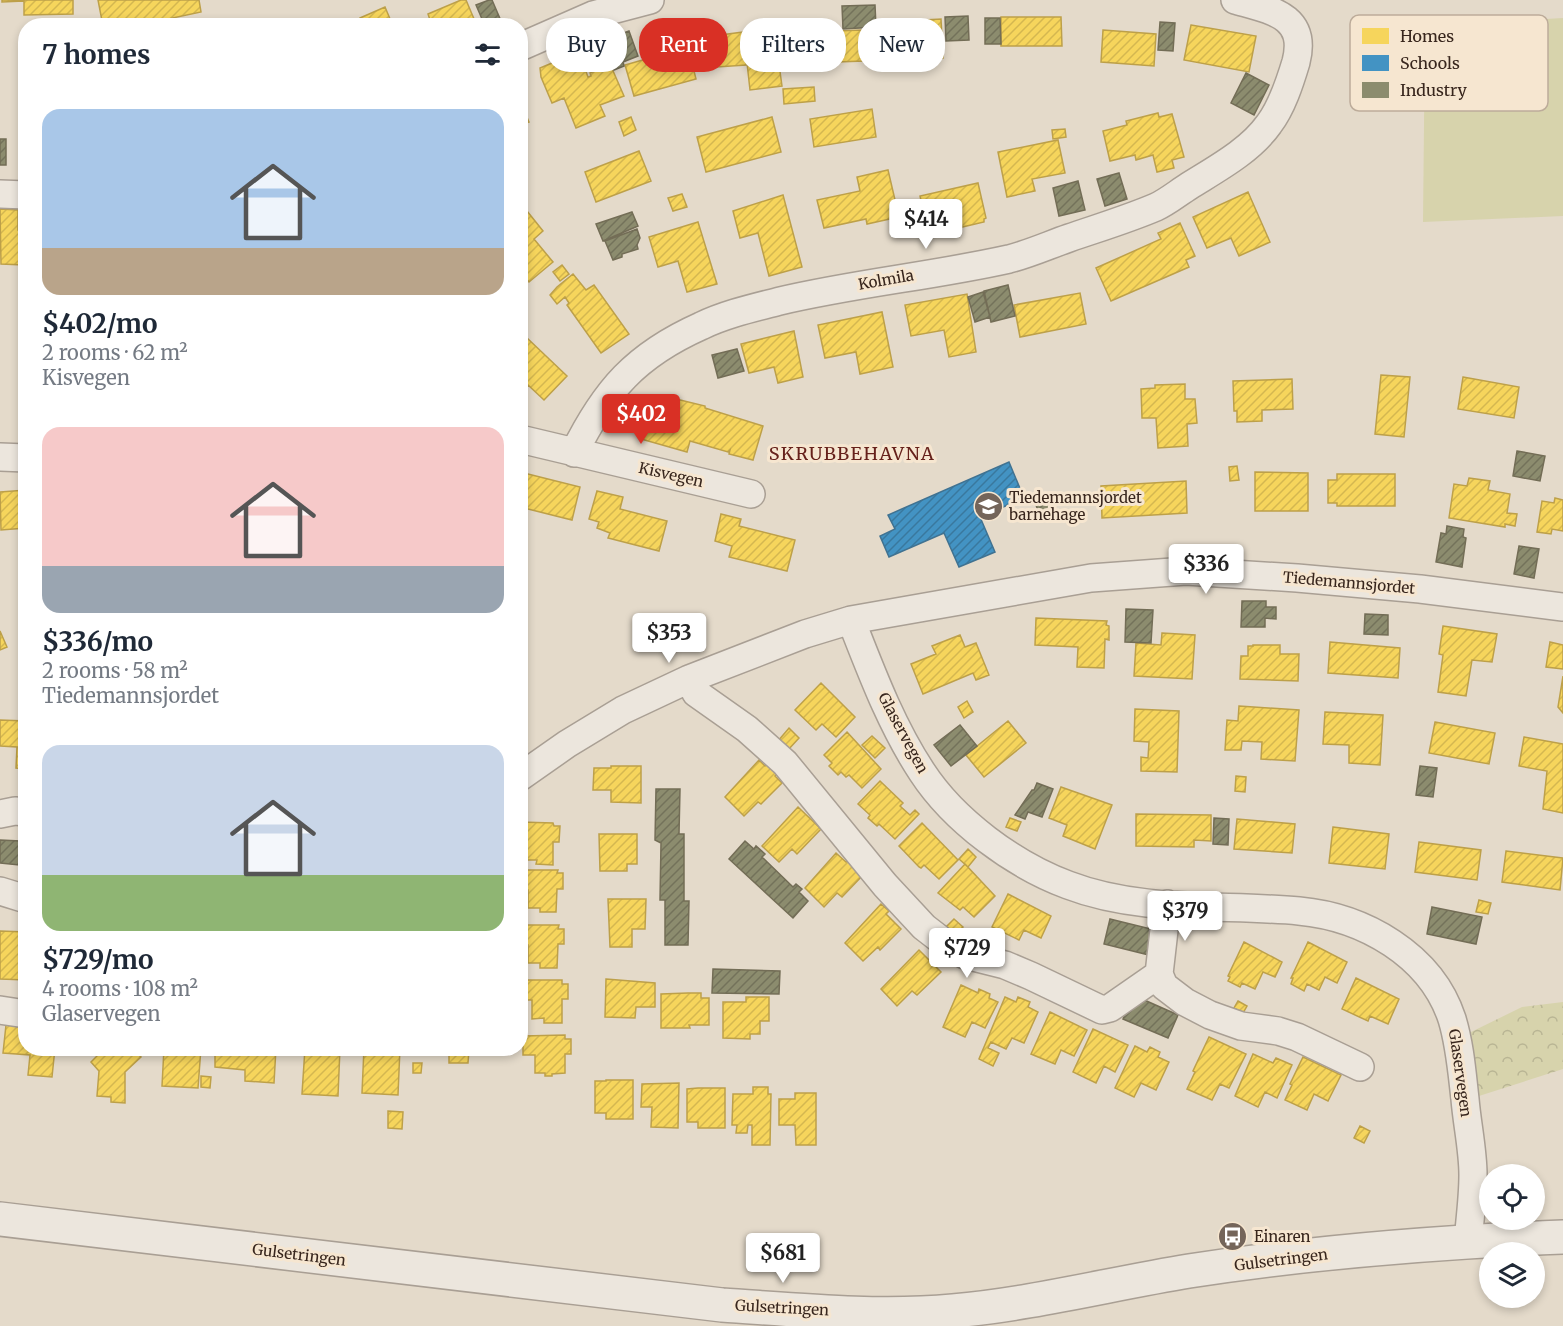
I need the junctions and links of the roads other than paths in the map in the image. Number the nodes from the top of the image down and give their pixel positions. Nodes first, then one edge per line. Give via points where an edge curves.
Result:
1 (650, 0) edge
2 (1235, 0) edge
3 (528, 43) edge
4 (0, 194) edge
5 (18, 195) edge
6 (528, 442) edge
7 (574, 453) junction
8 (0, 457) edge
9 (18, 458) edge
10 (751, 494) dead end
11 (1563, 607) edge
12 (851, 620) junction
13 (689, 679) junction
14 (528, 771) edge
15 (18, 811) edge
16 (0, 814) edge
17 (0, 891) edge
18 (18, 897) edge
19 (1167, 904) junction
20 (1159, 974) junction
21 (0, 1011) edge
22 (18, 1013) edge
23 (1360, 1067) dead end
24 (0, 1219) edge
25 (1563, 1237) edge
26 (1468, 1241) junction
27 (807, 1318) edge

1 - 3 street via 593,15
2 - 7 street, Kolmila via 1280,15 1297,32 1293,70 1270,124 1252,143 1158,206 1011,259 828,290 703,325 664,343 631,369 606,396
4 - 5 street
6 - 7 street, Kisvegen
7 - 10 street, Kisvegen
8 - 9 street
11 - 12 street, Tiedemannsjordet via 1420,589 1186,571 1091,578
12 - 13 street
12 - 19 street, Glaservegen via 917,764 970,827 1031,868 1067,885 1132,902
13 - 14 street via 623,710
13 - 20 street via 696,693 747,729 785,763 885,885 924,927 946,944 965,955 1023,972 1102,1010
15 - 16 street
17 - 18 street
19 - 20 street
19 - 26 street, Glaservegen via 1329,915 1382,937 1409,956 1430,978 1442,996 1458,1043 1473,1174
20 - 23 street via 1164,986 1210,1015 1241,1026 1297,1037
21 - 22 street
24 - 27 street, Gulsetringen
25 - 26 street, Gulsetringen
26 - 27 street, Gulsetringen via 1294,1257 952,1311

